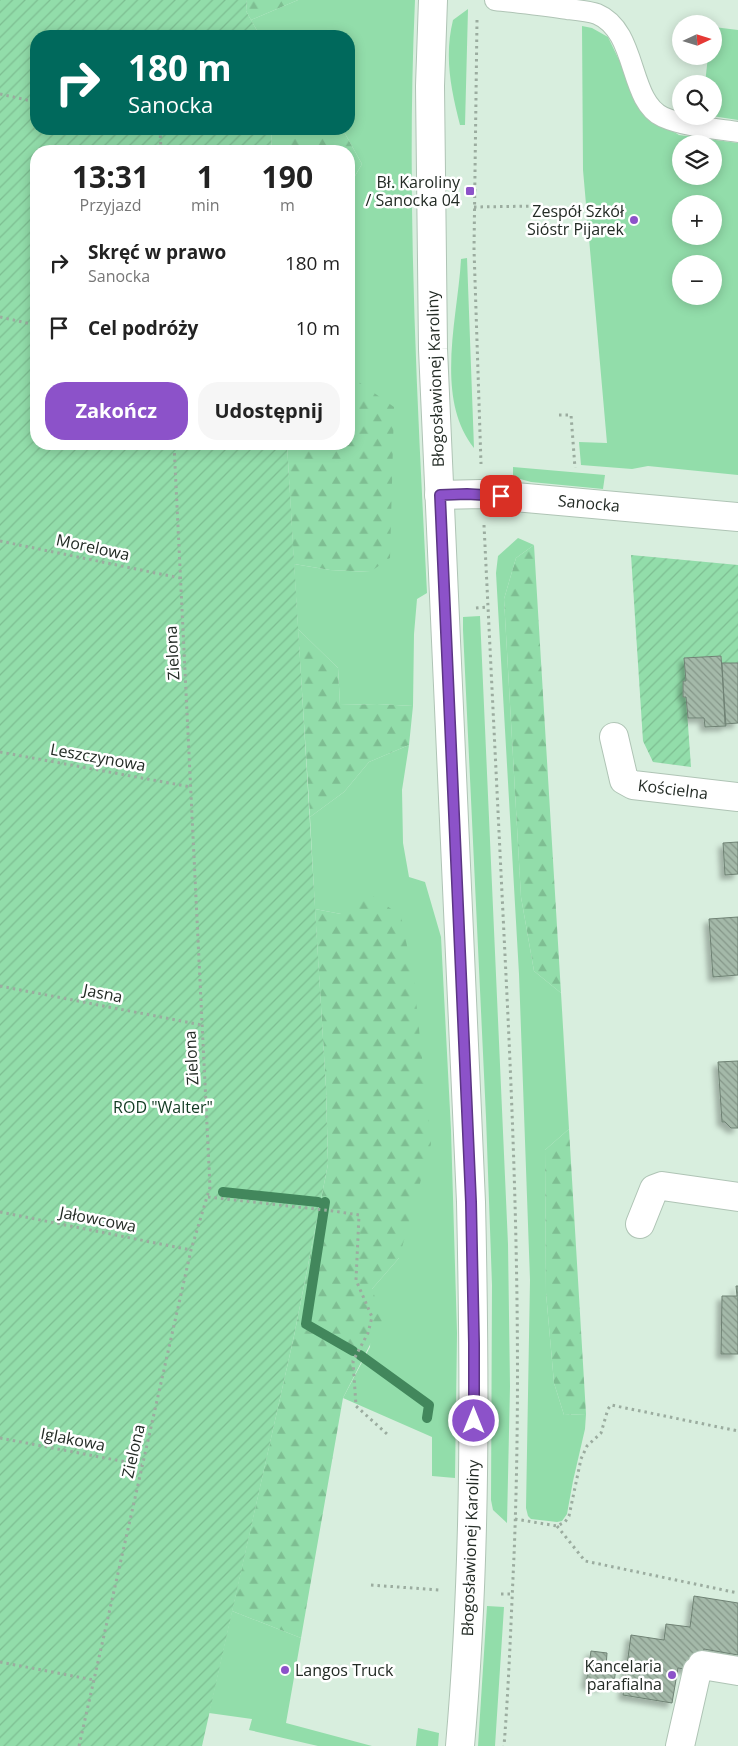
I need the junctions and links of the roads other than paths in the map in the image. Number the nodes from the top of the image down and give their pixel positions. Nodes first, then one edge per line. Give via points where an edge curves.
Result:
1 (433, 0) edge
2 (495, 0) edge
3 (738, 132) edge
4 (440, 495) junction
5 (738, 517) edge
6 (614, 737) dead end
7 (738, 797) edge
8 (738, 1197) edge
9 (640, 1224) dead end
10 (738, 1671) edge
11 (460, 1746) edge
12 (680, 1746) edge

1 - 4 street, Błogosławionej Karoliny via 430,187
2 - 3 lane via 598,14 624,40 637,82 650,105 662,116 692,125
4 - 5 street, Sanocka via 482,494
4 - 11 street, Błogosławionej Karoliny via 474,1334 473,1537
6 - 7 street, Kościelna via 624,780 633,785
8 - 9 street via 662,1186 654,1189
10 - 12 street via 700,1668

